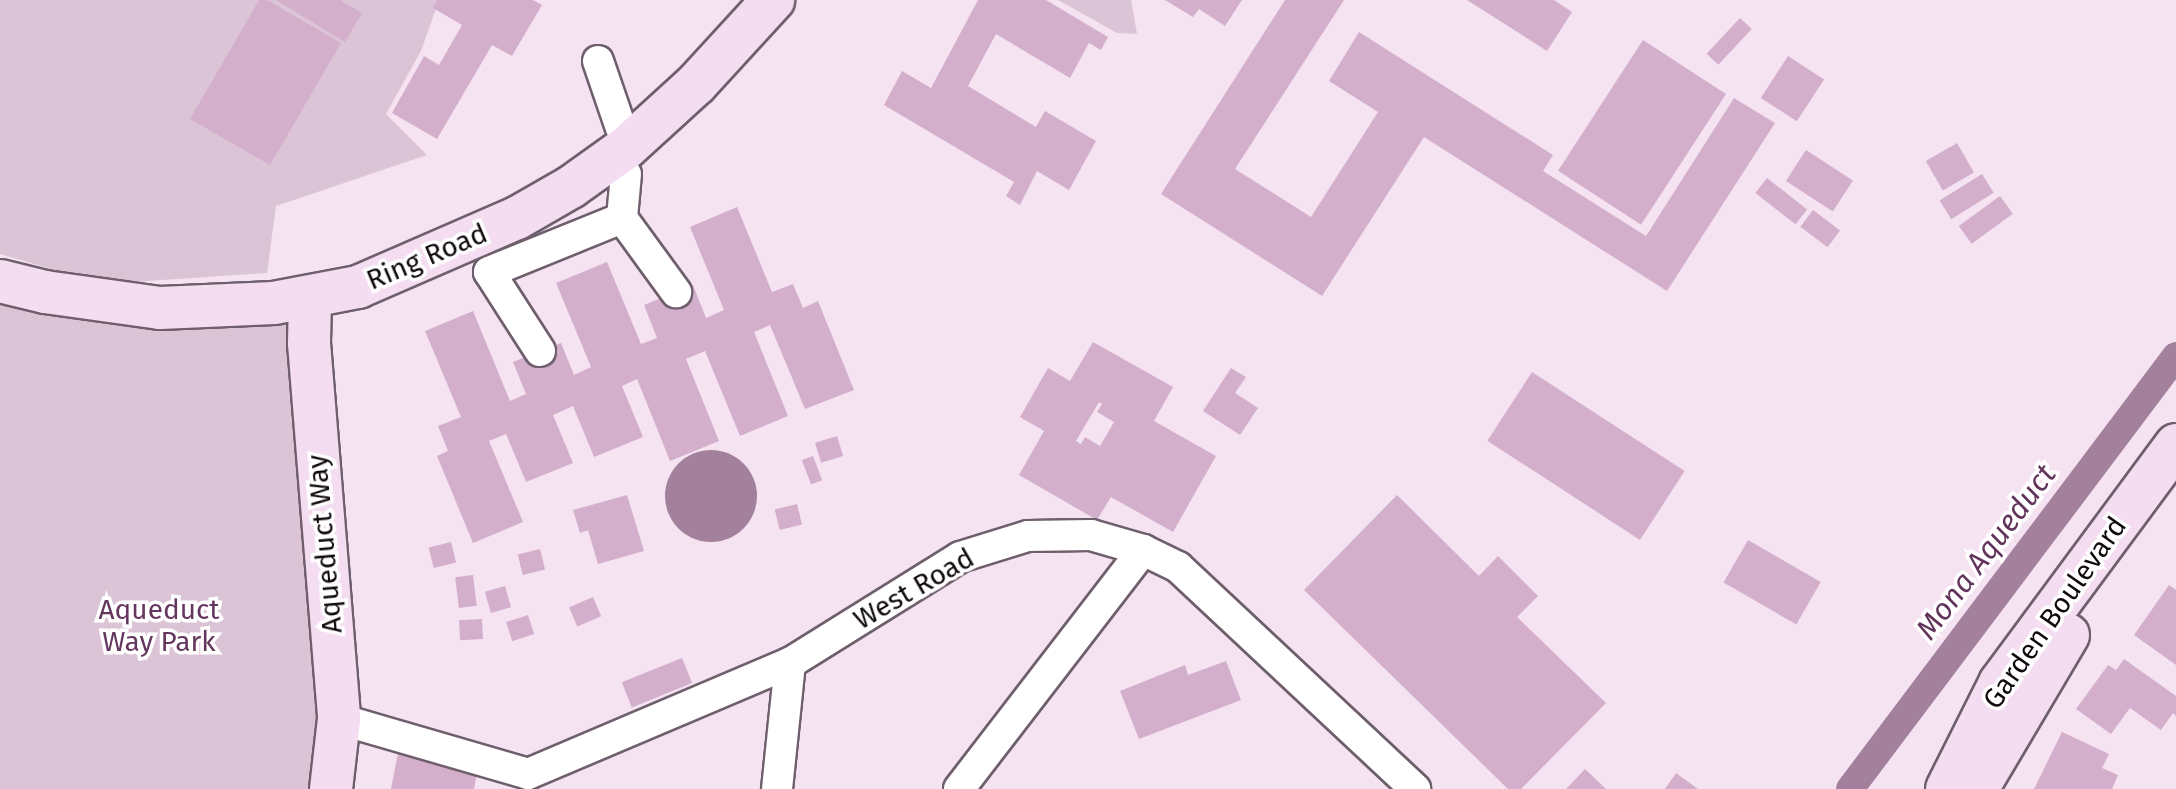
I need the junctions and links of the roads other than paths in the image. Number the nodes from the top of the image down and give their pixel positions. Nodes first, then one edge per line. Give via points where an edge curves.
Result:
1 (773, 0) edge
2 (598, 61) dead end
3 (621, 128) dead end
4 (626, 174) dead end
5 (622, 218) junction
6 (0, 281) edge
7 (676, 292) dead end
8 (310, 299) junction
9 (540, 351) dead end
10 (2176, 445) edge
11 (2176, 489) edge
12 (1143, 550) junction
13 (790, 663) junction
14 (339, 719) junction
15 (331, 789) edge
16 (777, 789) edge
17 (959, 789) edge
18 (1415, 789) edge
19 (1947, 789) edge
20 (1979, 789) edge

1 - 8 street, Ring Road via 697,83 627,147 571,187 517,218 403,269
2 - 3 street
4 - 5 street
5 - 7 street
5 - 9 street via 489,272
6 - 8 street, Ring Road via 160,308
8 - 14 street, Aqueduct Way via 309,343
10 - 19 street, Garden Boulevard via 2000,683
11 - 20 street, Garden Boulevard via 2051,658
12 - 13 street, West Road via 1091,535 1028,536 960,557
12 - 17 street
12 - 18 street, West Road via 1178,567
13 - 14 street, West Road via 528,774
13 - 16 street
14 - 15 street, Aqueduct Way

